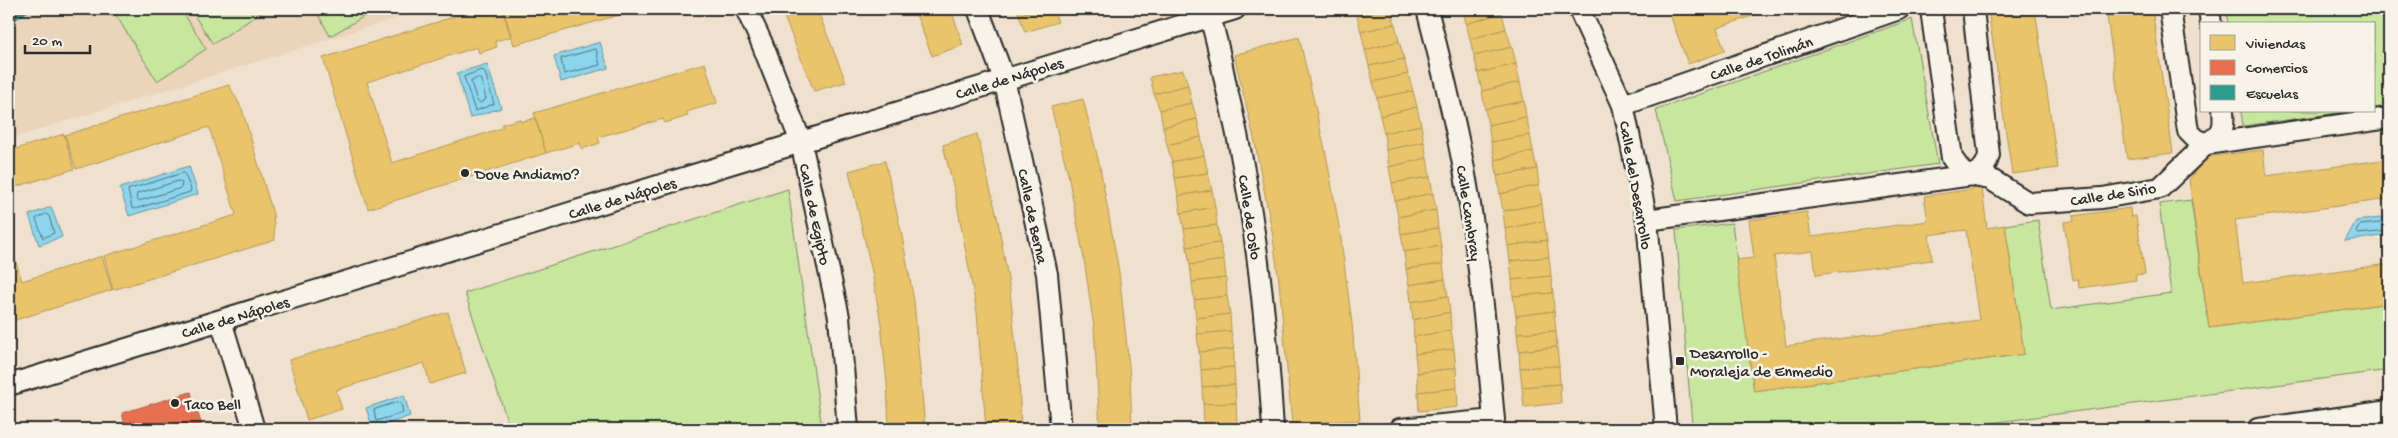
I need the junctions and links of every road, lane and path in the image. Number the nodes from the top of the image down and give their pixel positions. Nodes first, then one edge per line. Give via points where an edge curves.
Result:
1 (746, 9) edge
2 (978, 9) edge
3 (1235, 9) edge
4 (1428, 9) edge
5 (1579, 9) edge
6 (1899, 9) edge
7 (1933, 9) edge
8 (1973, 9) edge
9 (2170, 9) edge
10 (2209, 9) edge
11 (1208, 13) edge
12 (2211, 22) edge
13 (1004, 79) junction
14 (1623, 105) junction
15 (2222, 112) edge
16 (2389, 118) edge
17 (801, 142) junction
18 (2206, 144) junction
19 (1970, 176) junction
20 (1647, 220) junction
21 (221, 321) junction
22 (9, 385) edge
23 (2389, 412) edge
24 (254, 429) edge
25 (848, 429) edge
26 (1061, 429) edge
27 (1273, 429) edge
28 (1400, 429) edge
29 (1666, 429) edge
30 (2258, 429) edge

1 - 17 street, Calle de Egipto
2 - 13 street, Calle de Berna
3 - 11 street, Calle de Nápoles
4 - 28 street, Calle Cambray via 1467,186 1484,307 1494,420
5 - 14 street, Calle del Desarrollo
6 - 14 street, Calle de Tolimán
7 - 19 street via 1952,158
8 - 19 street via 1989,155 1986,166
9 - 18 street via 2188,131
10 - 12 street
11 - 13 street, Calle de Nápoles
11 - 27 street, Calle de Oslo via 1237,131 1254,234 1267,338
13 - 17 street, Calle de Nápoles
13 - 26 street, Calle de Berna via 1047,274
14 - 20 street, Calle del Desarrollo
15 - 18 street, Calle de Sirio via 2224,125 2219,136
16 - 18 street
17 - 21 street, Calle de Nápoles
17 - 25 street, Calle de Egipto via 839,317
18 - 19 street, Calle de Sirio via 2160,188 2102,198 2028,203 1990,179
19 - 20 street, Calle de Sirio
20 - 29 street, Calle del Desarrollo
21 - 22 street, Calle de Nápoles
21 - 24 street
23 - 30 street

